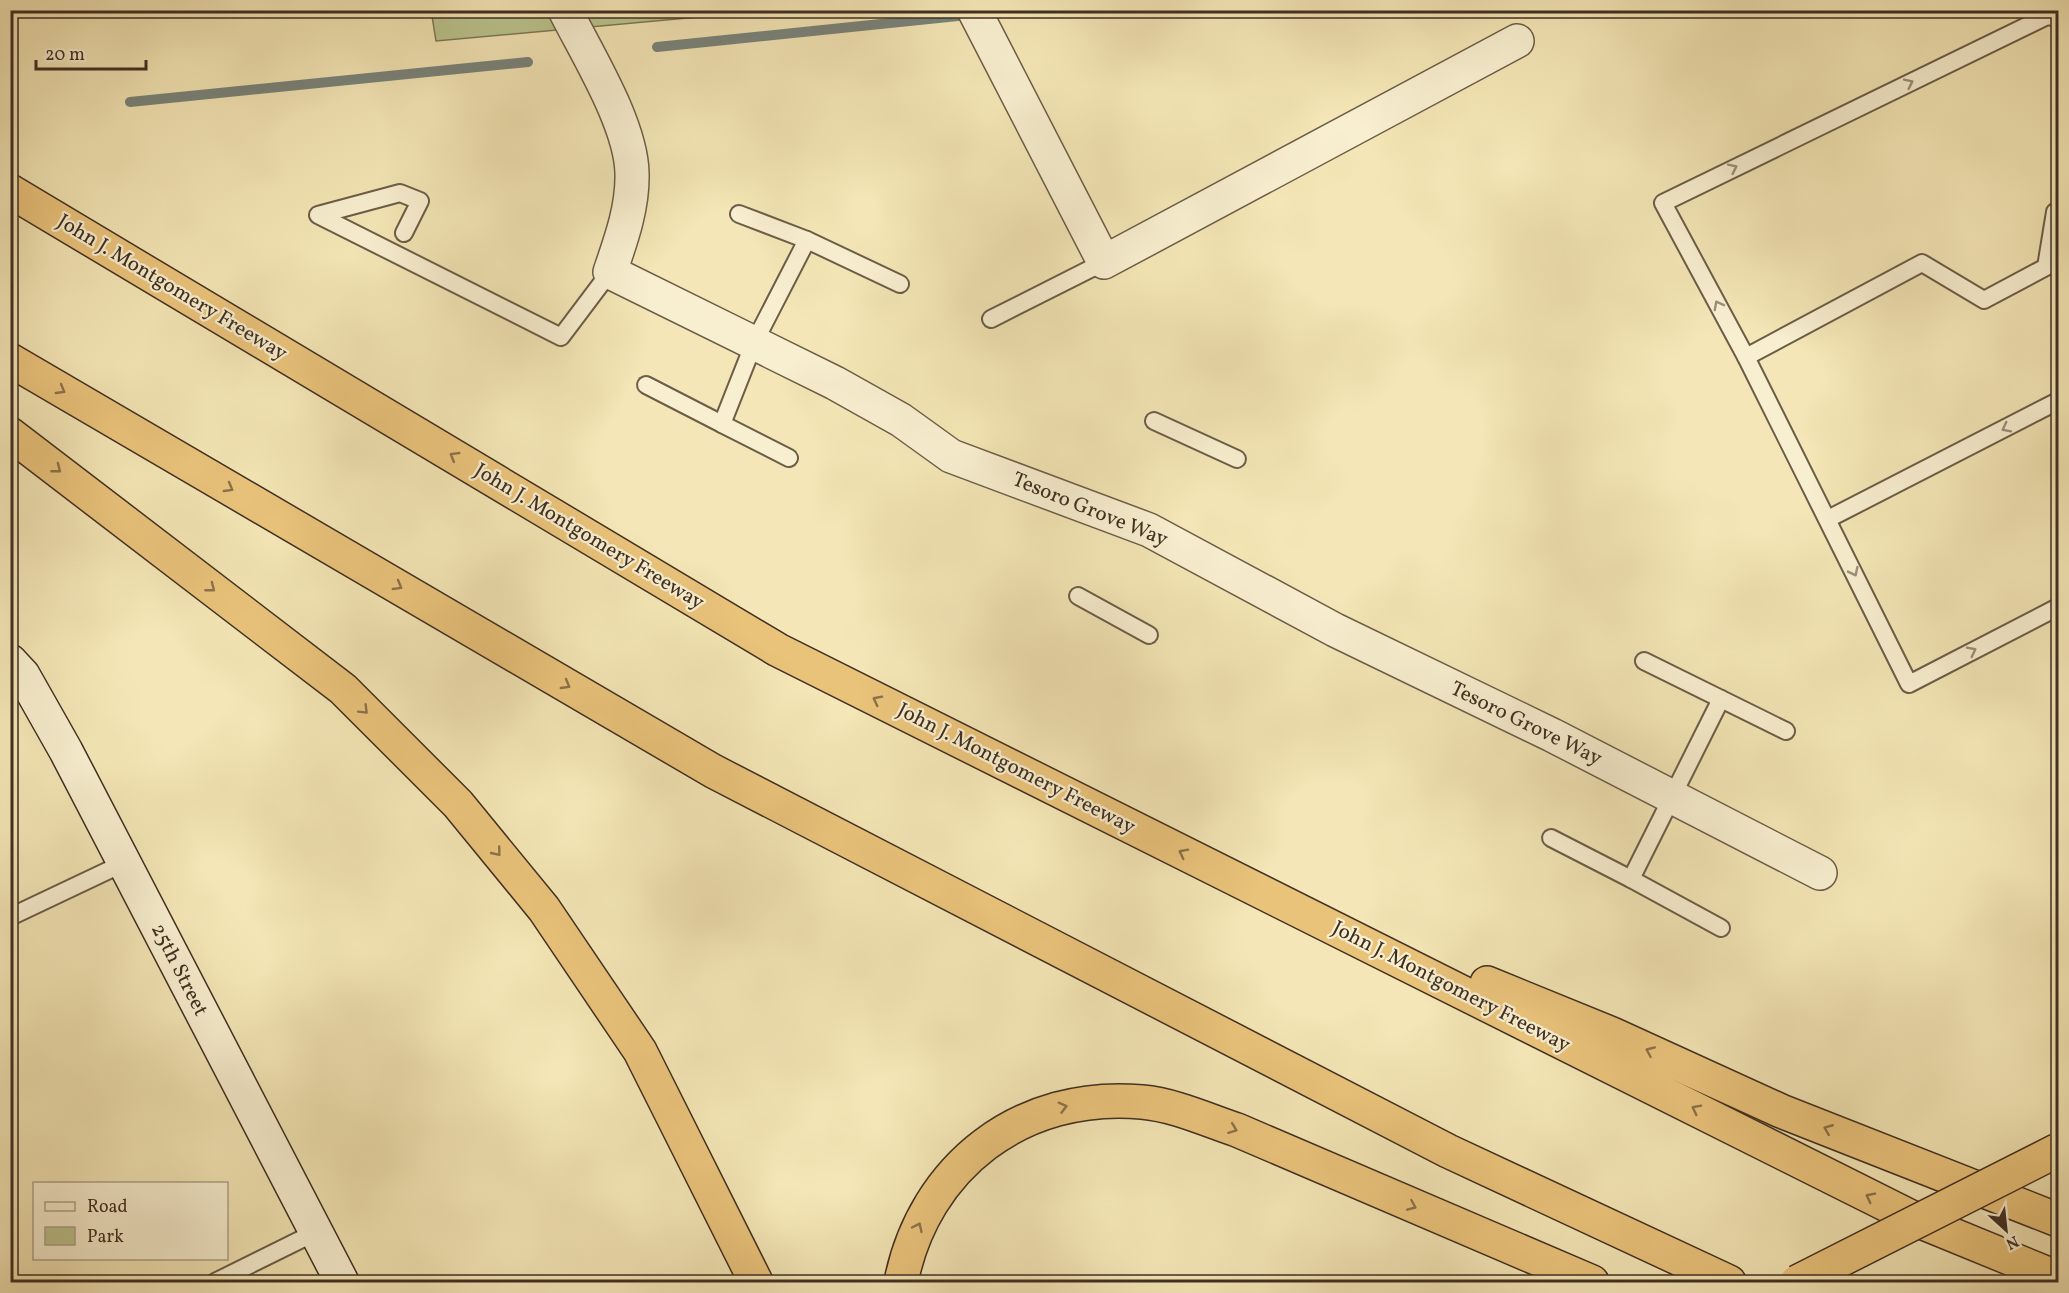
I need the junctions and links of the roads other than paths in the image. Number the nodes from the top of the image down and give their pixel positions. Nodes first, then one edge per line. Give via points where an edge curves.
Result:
1 (565, 10) edge
2 (974, 10) edge
3 (2058, 18) edge
4 (1517, 42) dead end
5 (10, 191) edge
6 (2058, 211) edge
7 (739, 214) dead end
8 (404, 233) dead end
9 (807, 240) junction
10 (1104, 262) junction
11 (610, 272) junction
12 (900, 284) dead end
13 (991, 319) dead end
14 (754, 343) junction
15 (1746, 357) junction
16 (10, 360) edge
17 (646, 385) dead end
18 (2058, 401) edge
19 (1154, 421) dead end
20 (722, 424) junction
21 (10, 434) edge
22 (789, 458) dead end
23 (1237, 459) dead end
24 (1828, 519) junction
25 (1078, 596) dead end
26 (2058, 607) edge
27 (1149, 634) dead end
28 (10, 660) edge
29 (1644, 661) dead end
30 (1721, 699) junction
31 (1786, 731) dead end
32 (1673, 797) junction
33 (1551, 838) dead end
34 (124, 863) junction
35 (1820, 873) dead end
36 (1236, 879) junction
37 (1631, 879) junction
38 (10, 917) edge
39 (1720, 928) dead end
40 (2058, 1150) edge
41 (2058, 1220) edge
42 (316, 1232) junction
43 (2058, 1278) edge
44 (215, 1282) edge
45 (342, 1282) edge
46 (756, 1282) edge
47 (901, 1282) edge
48 (1592, 1282) edge
49 (1729, 1282) edge
50 (1797, 1282) edge

1 - 11 street via 625,136 632,172 628,216
2 - 10 street
15 -> 3 lane via 1663,203 2047,16
4 - 10 street
36 -> 5 main road, John J. Montgomery Freeway via 778,650
6 - 15 lane via 2046,267 1984,300 1922,263
7 - 9 lane
8 - 11 lane via 420,201 399,193 318,215 561,337
9 - 12 lane
9 - 14 lane
10 - 13 lane
11 - 14 street, Tesoro Grove Way
14 - 20 lane
14 - 32 street, Tesoro Grove Way via 901,420 951,456 1149,530 1335,630
15 - 24 lane
16 -> 49 main road via 713,771 1448,1151
17 - 20 lane
18 -> 24 lane
19 - 23 lane
20 - 22 lane
21 -> 46 main road via 343,689 458,804 544,909 640,1051
24 -> 26 lane via 1909,684
25 - 27 lane
28 - 34 street, 25th Street via 23,675 66,751
29 - 30 lane
30 - 31 lane
30 - 32 lane
32 - 35 street, Tesoro Grove Way
32 - 37 lane
33 - 37 lane
34 - 38 lane
34 - 42 street, 25th Street
41 -> 36 main road via 1781,1111 1612,1034
43 -> 36 main road, John J. Montgomery Freeway via 1919,1221
37 - 39 lane
40 - 50 main road, bridge
42 - 44 lane
42 - 45 street, 25th Street
47 -> 48 main road via 918,1227 935,1196 957,1168 984,1144 1044,1112 1110,1100 1178,1109 1237,1130

